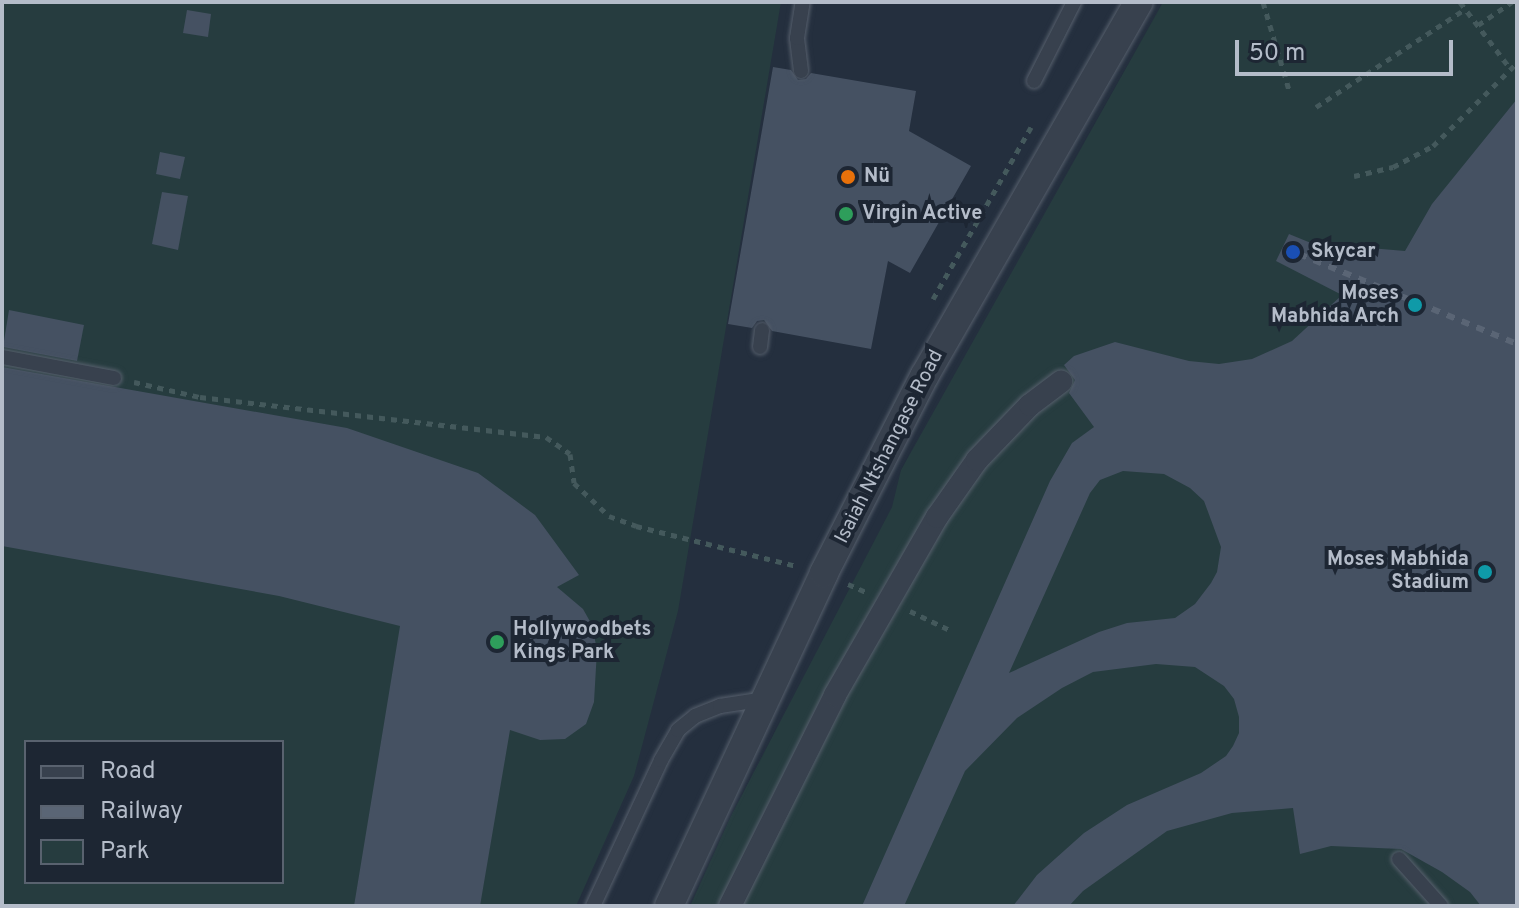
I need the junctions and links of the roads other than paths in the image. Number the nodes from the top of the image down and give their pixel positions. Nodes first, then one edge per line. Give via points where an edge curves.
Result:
1 (803, 2) edge
2 (1074, 2) edge
3 (1139, 2) edge
4 (801, 71) dead end
5 (1034, 81) dead end
6 (762, 330) dead end
7 (760, 347) dead end
8 (2, 357) edge
9 (114, 378) road end
10 (1061, 382) dead end
11 (765, 699) junction
12 (1399, 859) dead end
13 (593, 906) edge
14 (669, 906) edge
15 (730, 906) edge
16 (1441, 906) edge

1 - 4 lane via 797,44
2 - 5 lane
3 - 11 street, Isaiah Ntshangase Road via 925,375
6 - 7 lane
8 - 9 lane
10 - 15 street via 1030,405 977,460 937,517 835,695
11 - 13 lane via 720,706 678,730
11 - 14 street, Isaiah Ntshangase Road
12 - 16 lane

